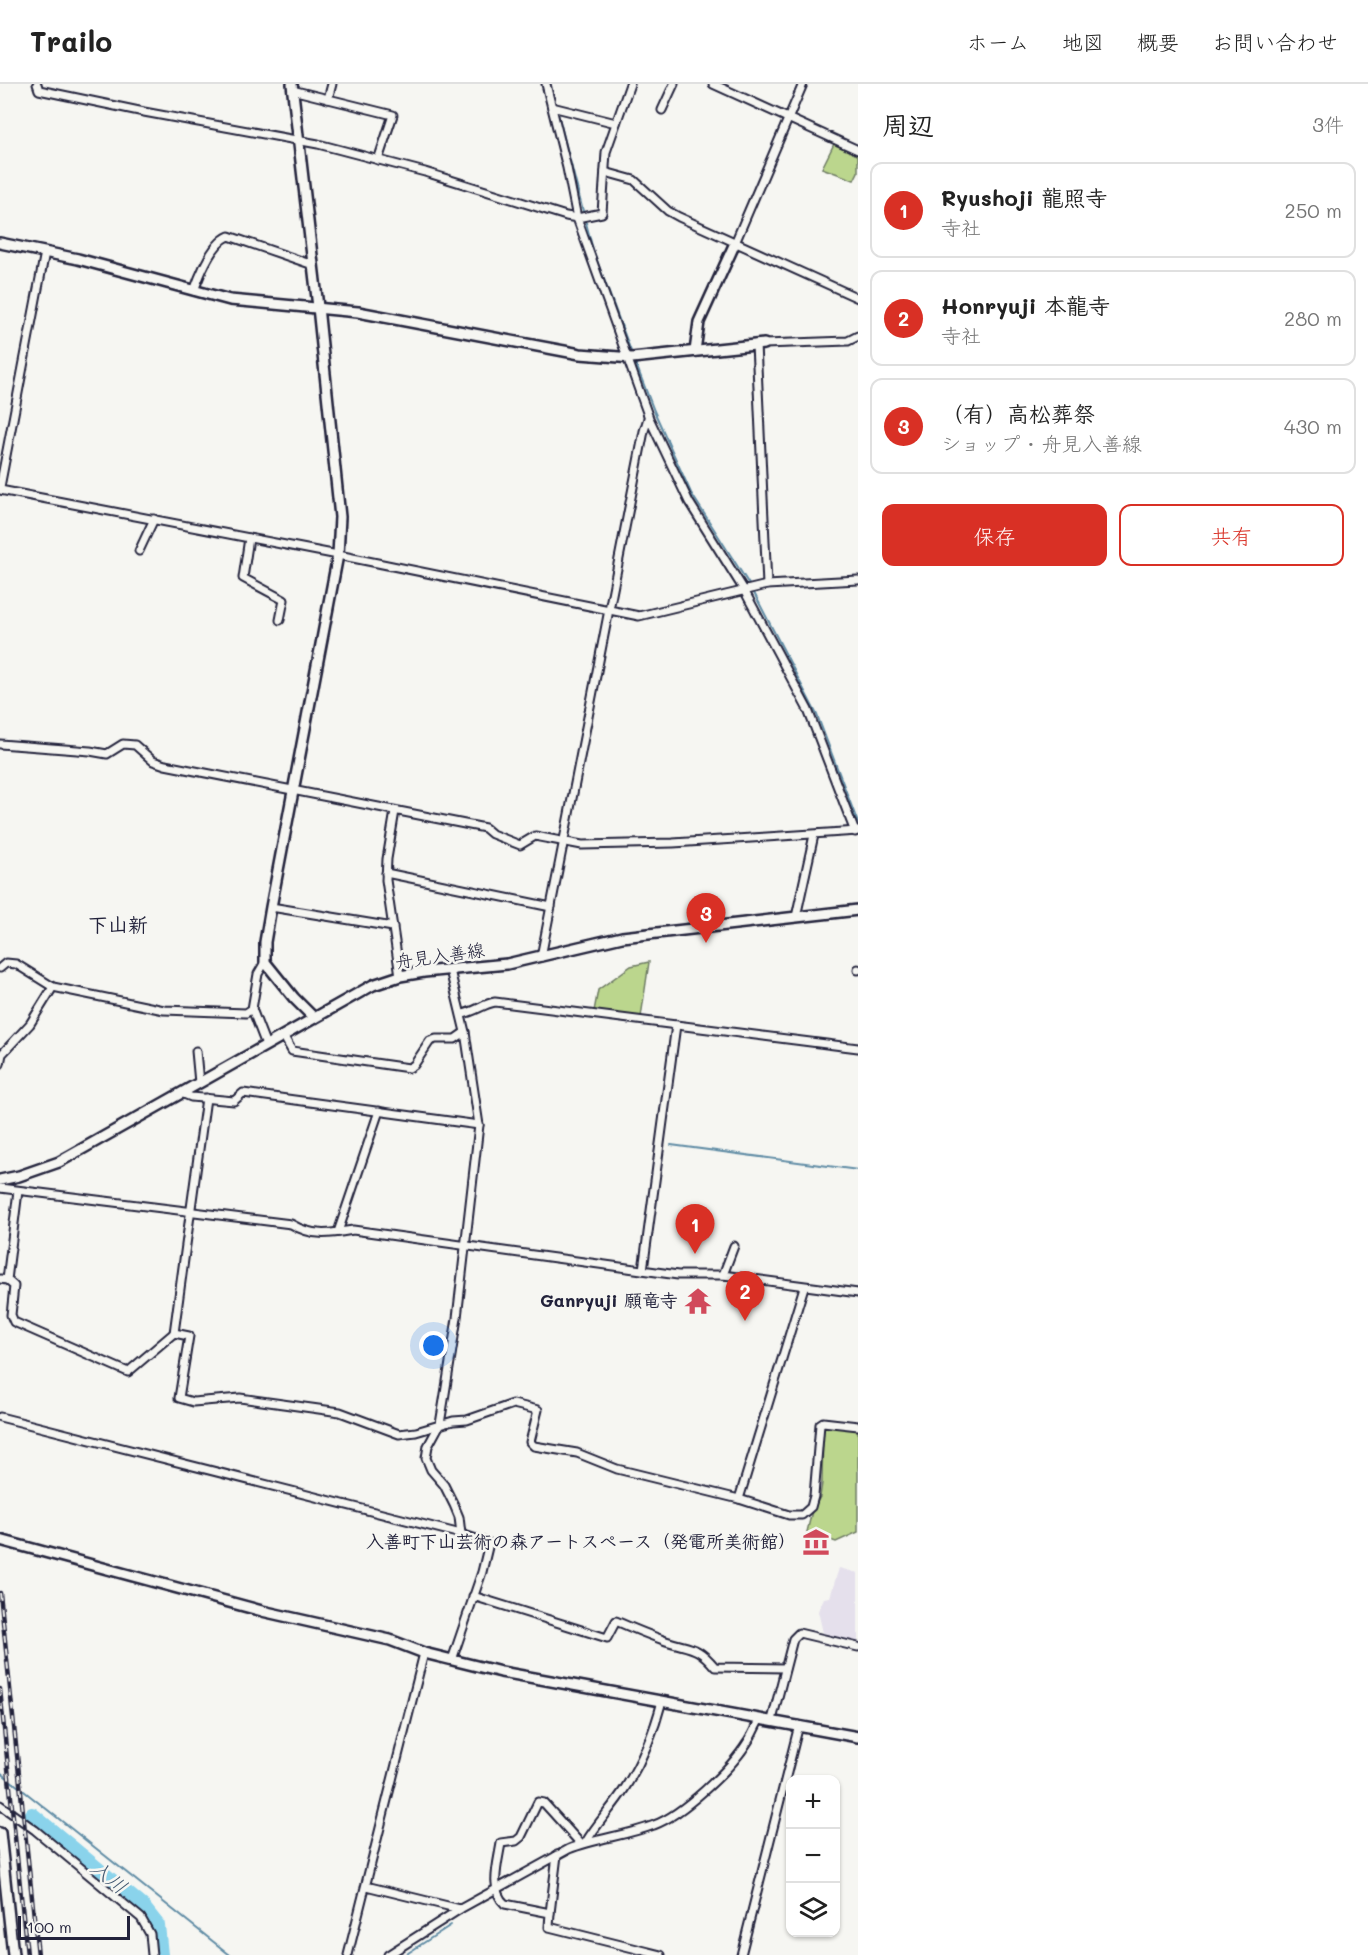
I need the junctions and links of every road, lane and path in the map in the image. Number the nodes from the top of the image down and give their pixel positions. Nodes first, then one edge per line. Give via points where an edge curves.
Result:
1 (38, 84) edge
2 (332, 84) edge
3 (546, 84) edge
4 (630, 84) edge
5 (674, 84) edge
6 (713, 84) edge
7 (803, 84) edge
8 (292, 87) edge
9 (328, 99) junction
10 (552, 107) junction
11 (662, 110) dead end
12 (787, 119) junction
13 (616, 123) junction
14 (299, 141) junction
15 (858, 150) edge
16 (378, 160) junction
17 (605, 172) junction
18 (577, 218) junction
19 (0, 243) edge
20 (735, 243) junction
21 (45, 252) junction
22 (313, 265) junction
23 (194, 291) junction
24 (858, 298) edge
25 (318, 307) junction
26 (858, 336) edge
27 (760, 344) junction
28 (695, 351) junction
29 (625, 358) junction
30 (649, 418) junction
31 (0, 488) edge
32 (154, 519) junction
33 (249, 538) junction
34 (139, 550) dead end
35 (338, 555) junction
36 (858, 580) edge
37 (767, 585) junction
38 (744, 590) junction
39 (609, 608) junction
40 (280, 620) dead end
41 (0, 744) edge
42 (293, 790) junction
43 (395, 811) junction
44 (856, 832) edge
45 (814, 835) junction
46 (565, 843) junction
47 (386, 873) junction
48 (271, 907) junction
49 (551, 907) junction
50 (858, 910) edge
51 (796, 917) junction
52 (393, 927) junction
53 (541, 957) junction
54 (265, 962) junction
55 (0, 968) edge
56 (450, 970) junction
57 (400, 976) junction
58 (53, 987) junction
59 (252, 1009) junction
60 (462, 1014) junction
61 (315, 1018) junction
62 (676, 1024) junction
63 (465, 1032) junction
64 (284, 1035) junction
65 (266, 1045) junction
66 (858, 1048) edge
67 (196, 1051) dead end
68 (0, 1064) edge
69 (199, 1083) junction
70 (181, 1093) junction
71 (206, 1098) junction
72 (379, 1111) junction
73 (479, 1125) junction
74 (0, 1180) edge
75 (0, 1188) edge
76 (18, 1191) junction
77 (191, 1212) junction
78 (338, 1232) junction
79 (466, 1245) junction
80 (734, 1246) dead end
81 (643, 1270) junction
82 (723, 1275) junction
83 (4, 1280) edge
84 (804, 1287) junction
85 (858, 1293) edge
86 (174, 1333) junction
87 (0, 1417) edge
88 (440, 1424) junction
89 (858, 1426) edge
90 (739, 1499) junction
91 (461, 1534) junction
92 (0, 1540) edge
93 (473, 1596) junction
94 (858, 1647) edge
95 (424, 1653) junction
96 (452, 1660) junction
97 (785, 1668) junction
98 (662, 1701) junction
99 (760, 1719) junction
100 (772, 1720) junction
101 (799, 1725) junction
102 (858, 1737) edge
103 (0, 1805) edge
104 (0, 1833) edge
105 (584, 1843) junction
106 (557, 1855) junction
107 (366, 1886) junction
108 (495, 1889) junction
109 (460, 1909) junction
110 (550, 1913) junction
111 (13, 1955) edge
112 (152, 1955) edge
113 (348, 1955) edge
114 (388, 1955) edge
115 (661, 1955) edge
116 (741, 1955) edge

1 - 14 street via 39,90
2 - 9 street
3 - 10 street
4 - 13 street
5 - 11 street
6 - 12 street
7 - 12 street
8 - 9 street
8 - 14 street
9 - 16 street via 393,115
10 - 13 street
10 - 18 street
12 - 15 street
12 - 20 street
13 - 17 street via 606,152
14 - 16 street
14 - 22 street
16 - 18 street
17 - 18 street via 602,213
17 - 20 street via 634,180 668,211
18 - 29 street
19 - 21 street
20 - 24 street
20 - 28 street via 699,322
21 - 23 street
21 - 31 street
22 - 23 street via 229,236 221,239 201,270
22 - 25 street
23 - 25 street via 230,300
25 - 29 street via 580,354
25 - 35 street via 340,518
26 - 27 street via 848,341
27 - 28 street
27 - 37 street
28 - 29 street
29 - 30 street
30 - 38 street via 689,502
30 - 39 street
31 - 32 street
32 - 33 street
32 - 34 street
33 - 35 street
33 - 40 street via 243,578 284,600
35 - 39 street
35 - 42 street
36 - 37 street
37 - 38 street
38 - 39 street via 639,616
38 - 44 street via 808,710
39 - 46 street
41 - 42 street via 107,754 123,744 135,745 153,761 165,765
42 - 43 street
42 - 48 street
43 - 46 street via 485,828 520,845 535,836
43 - 47 street
44 - 45 street
45 - 46 street via 673,843
45 - 51 street
46 - 49 street
47 - 49 street
47 - 52 street
48 - 52 street
48 - 54 street
49 - 53 street
50 - 51 street, 舟見入善線
51 - 53 street, 舟見入善線 via 622,937
52 - 57 street
53 - 56 street, 舟見入善線
54 - 59 street via 258,974
54 - 61 street
55 - 58 street via 6,963 16,964
56 - 57 street, 舟見入善線
56 - 60 street
57 - 61 street, 舟見入善線 via 373,985
58 - 59 street via 164,1010 246,1013
58 - 68 street via 30,1024 2,1054
59 - 65 street
60 - 62 street via 495,1002
60 - 63 street
61 - 64 street, 舟見入善線
62 - 66 street
62 - 81 street
63 - 64 street via 455,1039 430,1041 409,1068 292,1051
63 - 73 street
64 - 65 street, 舟見入善線
65 - 69 street, 舟見入善線
67 - 69 street
69 - 70 street, 舟見入善線
70 - 71 street
70 - 74 street, 舟見入善線 via 59,1162
71 - 72 street via 234,1101 243,1093
71 - 77 street
72 - 73 street
72 - 78 street
73 - 79 street
75 - 76 street
76 - 77 street
76 - 83 street
77 - 78 street via 291,1224 314,1234
77 - 86 street
78 - 79 street via 353,1230
79 - 81 street
79 - 88 street
80 - 82 street
81 - 82 street
82 - 84 street
83 - 86 street via 14,1286 14,1322 128,1372
84 - 85 street
84 - 90 street
86 - 88 street via 189,1336 179,1398 193,1402 240,1398 340,1412 399,1434
87 - 91 street
88 - 90 street via 467,1420 513,1404 538,1410 530,1442 534,1446 577,1453 617,1469
88 - 91 street via 426,1458 454,1505
89 - 90 street via 820,1424 814,1496 811,1507 802,1515 789,1515
91 - 93 street via 489,1543
92 - 95 street via 254,1609 390,1640
93 - 96 street
93 - 97 street via 608,1638 616,1621 668,1642 690,1646 715,1667
94 - 97 street via 799,1633 793,1639
95 - 96 street
95 - 107 street
96 - 98 street
97 - 100 street
98 - 99 street
98 - 105 street via 640,1761 624,1790
99 - 100 street
99 - 105 street via 746,1744 711,1784 677,1813 656,1825
100 - 101 street
101 - 102 street
101 - 116 street
103 - 112 street via 141,1918 150,1934
104 - 111 street
105 - 106 street
105 - 108 street via 544,1803 538,1802 521,1837 501,1843
106 - 108 street
106 - 110 street
107 - 109 street
107 - 113 street
108 - 109 street
108 - 110 street via 505,1904
109 - 114 street
110 - 115 street via 549,1927

